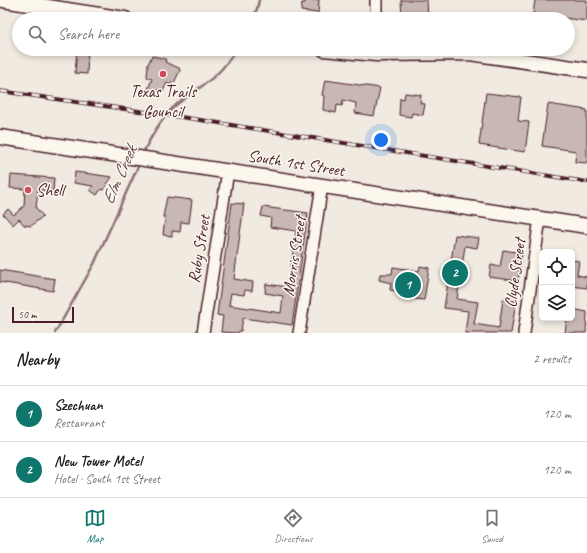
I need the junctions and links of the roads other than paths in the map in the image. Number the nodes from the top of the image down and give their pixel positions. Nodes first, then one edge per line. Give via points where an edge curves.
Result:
1 (376, 0) edge
2 (1, 1) edge
3 (77, 12) edge
4 (376, 12) edge
5 (491, 56) edge
6 (587, 70) edge
7 (0, 137) edge
8 (228, 171) junction
9 (322, 185) junction
10 (540, 218) junction
11 (587, 226) edge
12 (203, 333) edge
13 (299, 333) edge
14 (524, 333) edge

1 - 4 street
2 - 3 main road
5 - 6 main road
7 - 8 main road, South 1st Street
8 - 9 main road, South 1st Street
8 - 12 street, Ruby Street
9 - 10 main road, South 1st Street
9 - 13 street, Morris Street
10 - 11 main road, South 1st Street
10 - 14 street, Clyde Street

